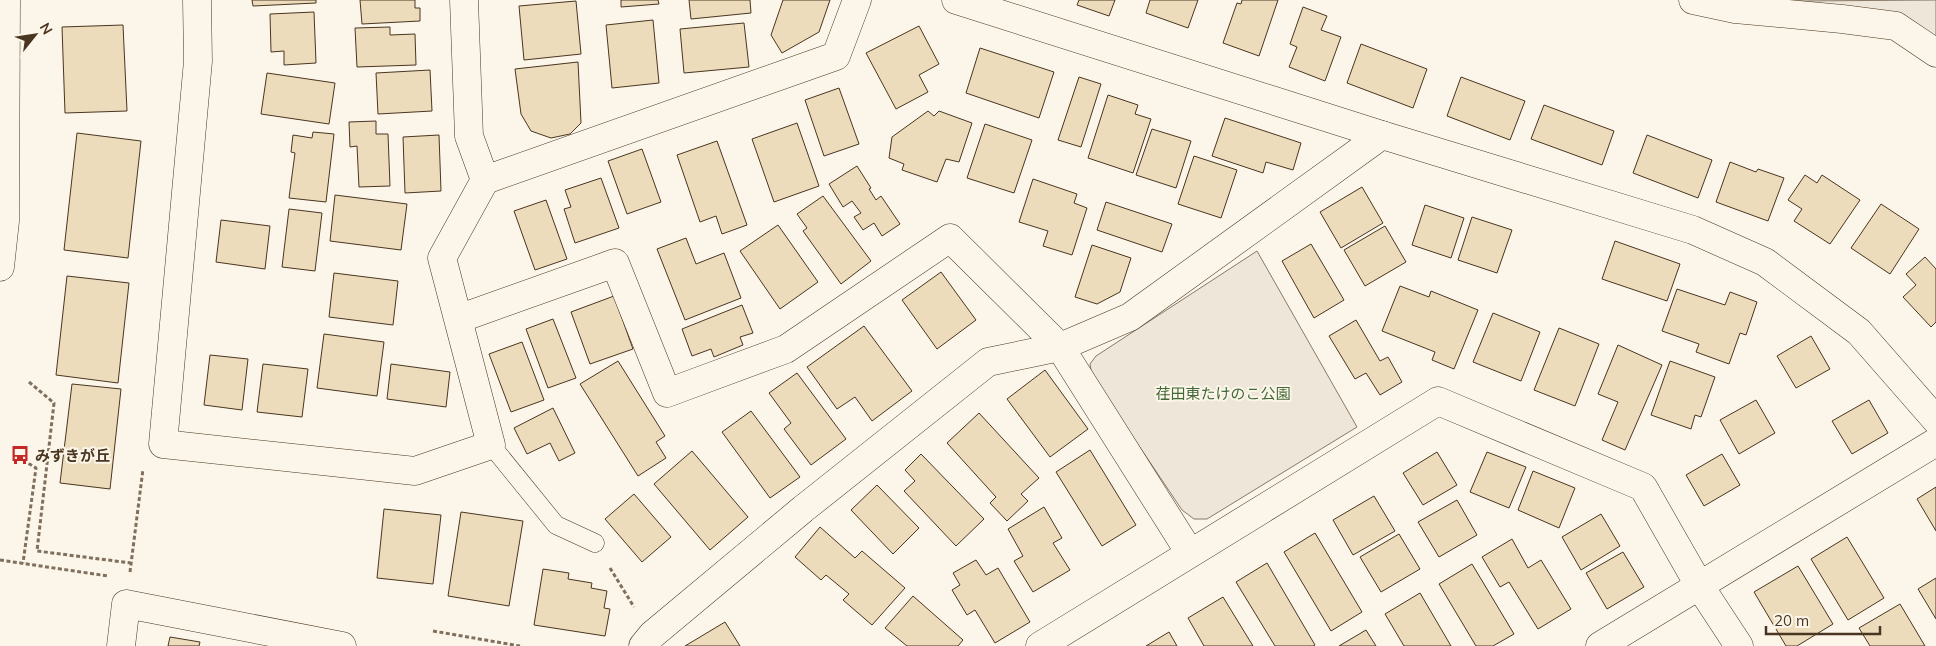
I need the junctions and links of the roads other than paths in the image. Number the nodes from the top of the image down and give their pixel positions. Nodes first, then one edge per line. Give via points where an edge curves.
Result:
1 (6, 0) edge
2 (197, 0) edge
3 (464, 0) edge
4 (857, 0) edge
5 (956, 0) edge
6 (1693, 0) edge
7 (1936, 53) edge
8 (1382, 135) junction
9 (485, 180) junction
10 (0, 268) edge
11 (458, 319) junction
12 (1060, 347) junction
13 (1936, 420) edge
14 (1936, 442) edge
15 (491, 445) junction
16 (594, 543) road end
17 (1190, 553) junction
18 (1699, 585) junction
19 (647, 641) edge
20 (121, 646) edge
21 (342, 646) edge
22 (1040, 646) edge
23 (1600, 646) edge
24 (1739, 646) edge

1 - 10 street via 5,221
2 - 15 street via 198,61 163,444 415,471
3 - 9 street via 468,136
4 - 9 street via 836,56
5 - 8 street
6 - 7 street via 1735,10 1896,26
8 - 12 street via 1130,317
8 - 13 street via 1693,230 1765,262 1859,332
9 - 11 street via 442,258
11 - 12 street via 615,263 667,393 786,349 950,238
11 - 15 street
12 - 17 street
12 - 19 street via 988,362 803,509
14 - 18 street
15 - 16 lane via 556,525
17 - 18 street via 1438,401 1643,487
17 - 22 street
18 - 23 street
18 - 24 street
20 - 21 street via 128,592

